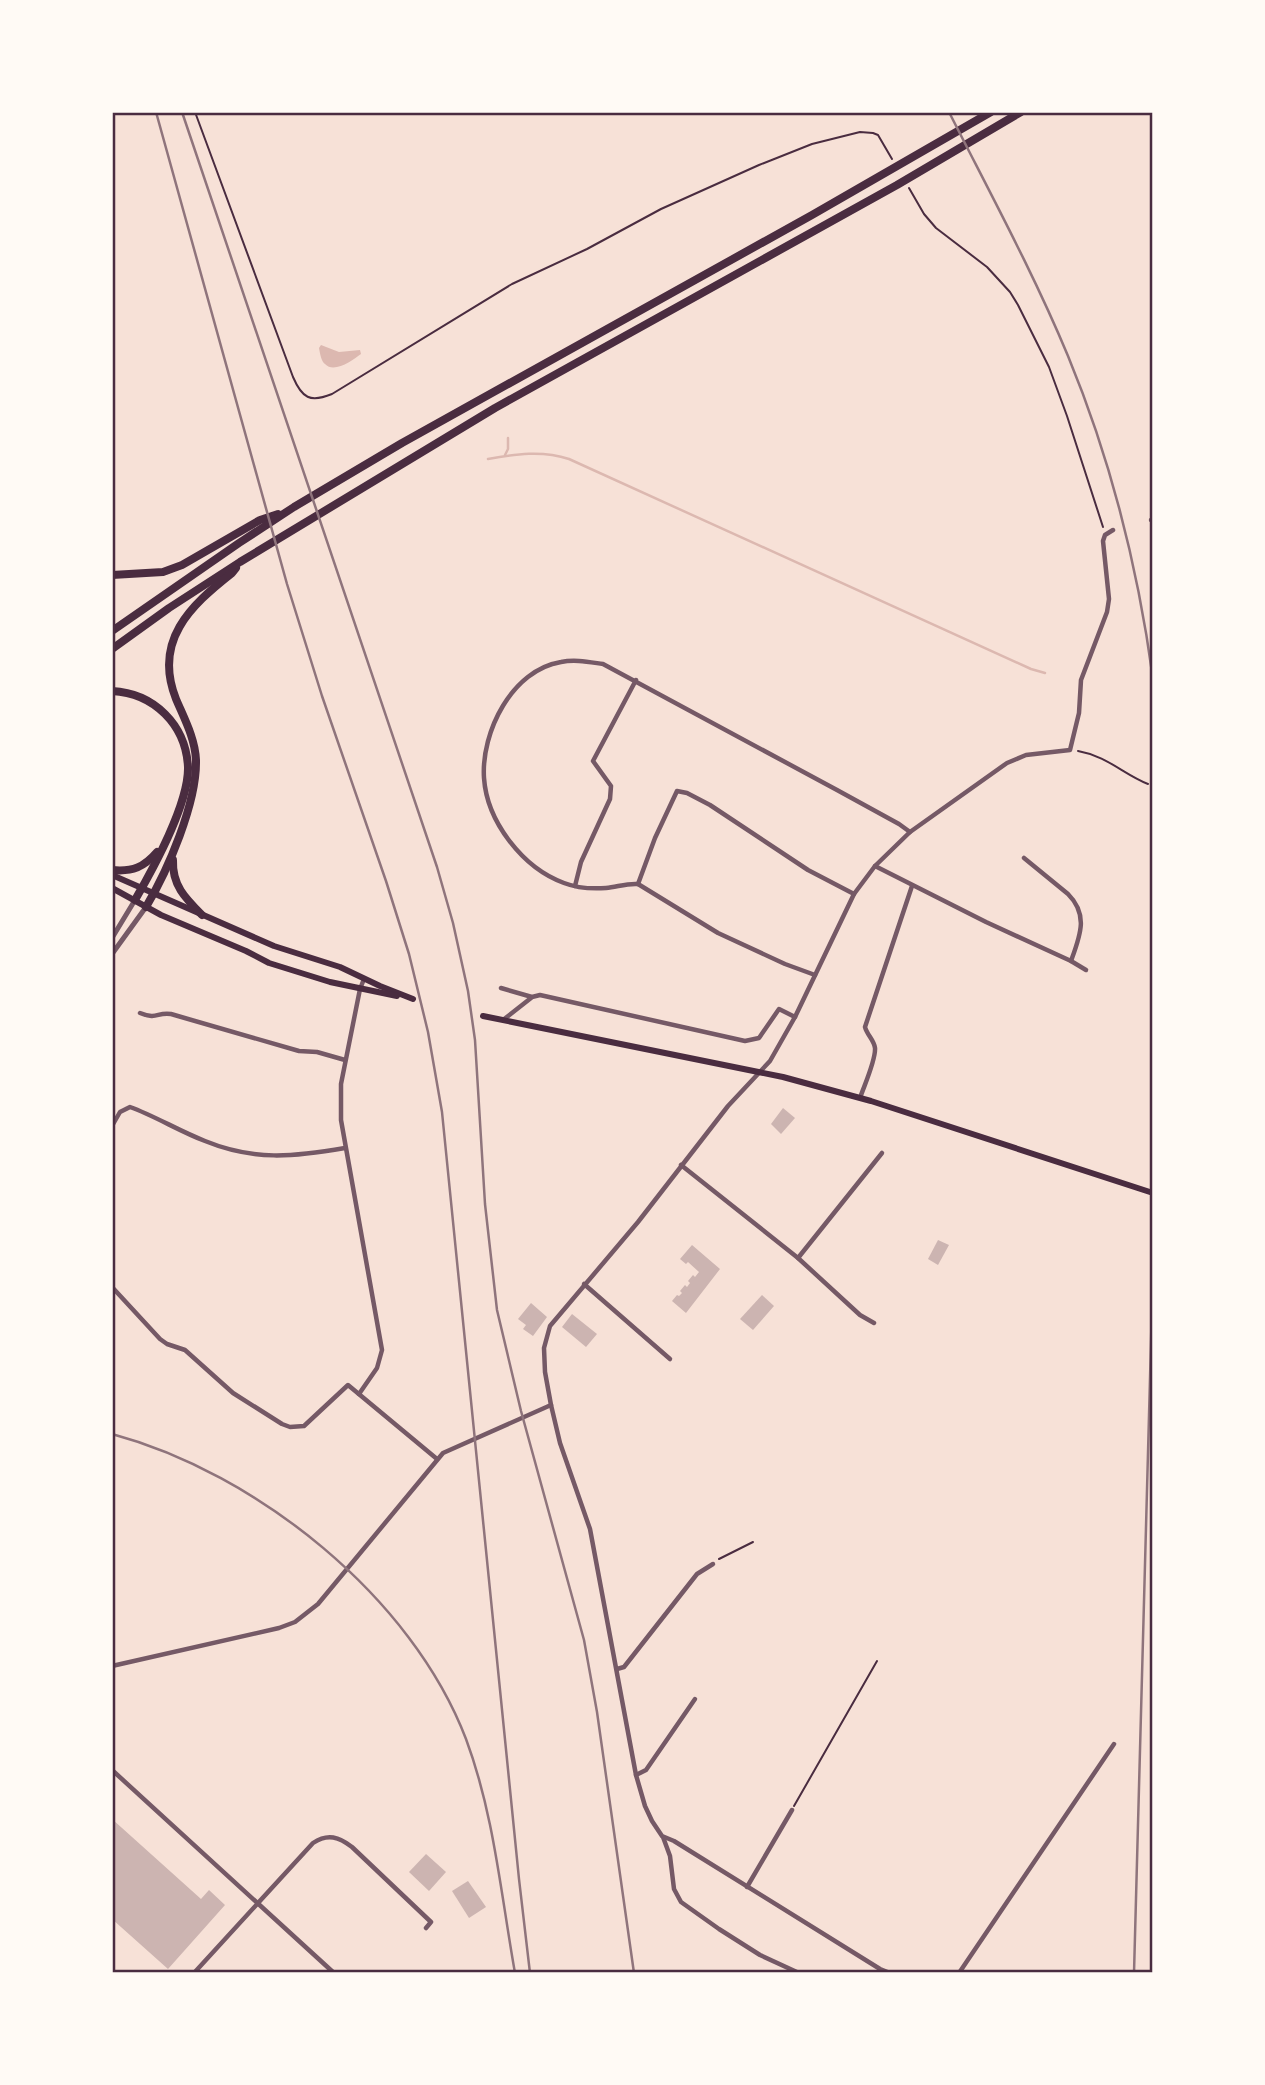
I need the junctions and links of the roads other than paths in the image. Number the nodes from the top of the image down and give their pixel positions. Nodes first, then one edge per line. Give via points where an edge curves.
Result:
1 (991, 112) edge
2 (1021, 112) edge
3 (294, 507) junction
4 (1113, 530) dead end
5 (240, 562) junction
6 (112, 575) edge
7 (112, 631) edge
8 (112, 649) edge
9 (636, 681) junction
10 (112, 691) edge
11 (910, 832) junction
12 (164, 844) junction
13 (173, 853) junction
14 (1024, 858) dead end
15 (875, 866) junction
16 (112, 873) edge
17 (638, 884) junction
18 (575, 886) junction
19 (912, 886) junction
20 (112, 888) edge
21 (142, 888) junction
22 (154, 894) junction
23 (854, 894) junction
24 (135, 900) junction
25 (146, 907) junction
26 (202, 915) junction
27 (112, 920) edge
28 (112, 938) edge
29 (112, 954) edge
30 (1071, 961) junction
31 (1086, 970) dead end
32 (815, 975) junction
33 (365, 978) junction
34 (501, 988) dead end
35 (360, 989) junction
36 (532, 997) junction
37 (140, 1013) dead end
38 (483, 1016) dead end
39 (795, 1017) junction
40 (503, 1020) junction
41 (345, 1060) junction
42 (761, 1071) junction
43 (860, 1098) junction
44 (112, 1126) edge
45 (345, 1148) junction
46 (882, 1153) dead end
47 (681, 1165) junction
48 (1149, 1191) edge
49 (798, 1258) junction
50 (584, 1284) junction
51 (112, 1287) edge
52 (874, 1324) dead end
53 (670, 1359) dead end
54 (359, 1394) junction
55 (551, 1405) junction
56 (438, 1459) junction
57 (713, 1564) road end
58 (112, 1666) edge
59 (617, 1669) junction
60 (695, 1699) dead end
61 (1114, 1744) dead end
62 (112, 1770) edge
63 (636, 1775) junction
64 (792, 1810) road end
65 (663, 1836) junction
66 (747, 1887) junction
67 (257, 1902) junction
68 (426, 1928) dead end
69 (194, 1973) edge
70 (334, 1973) edge
71 (799, 1973) edge
72 (890, 1973) edge
73 (959, 1973) edge

1 - 3 highway
2 - 5 highway via 495,408
3 - 6 highway via 260,520 182,565 163,572
3 - 7 highway
4 - 11 street via 1105,535 1103,549 1107,612 1081,680 1070,750 1026,755 1007,763
5 - 8 highway
5 - 13 highway via 195,604 169,655 170,680 193,740 196,761 191,797
9 - 11 street
9 - 18 street via 593,761 611,786 610,799
9 - 18 street via 594,662 548,666 517,687 491,732 484,777 500,826 542,873
10 - 12 highway via 134,694 154,705 174,724 185,748 185,786
11 - 15 street
12 - 16 highway via 143,866
12 - 21 highway
13 - 22 highway
13 - 26 highway via 178,889
14 - 30 street via 1068,894 1082,917
15 - 19 street
15 - 23 street
16 - 21 main road
17 - 18 street
17 - 23 street via 655,838 681,790
17 - 32 street via 718,933
19 - 30 street
19 - 43 street via 865,1027 875,1050
20 - 24 main road
21 - 22 main road
21 - 24 highway
22 - 25 highway
22 - 26 main road
23 - 32 street
24 - 25 main road
24 - 28 street
25 - 29 street
25 - 35 main road via 269,963
26 - 33 main road
27 - 28 street
30 - 31 street
32 - 39 street
33 - 35 street
33 - 35 main road via 413,999
34 - 36 street
35 - 41 street
36 - 39 street via 540,995 746,1041 759,1038 779,1009
36 - 40 street
37 - 41 street via 152,1017 171,1014
38 - 40 main road
39 - 42 street
40 - 42 main road
41 - 45 street via 340,1097
42 - 43 main road
42 - 47 street
43 - 48 main road
44 - 45 street via 120,1112 130,1107 204,1141 247,1154 288,1156
45 - 54 street via 382,1350 377,1368
46 - 49 street
47 - 49 street
47 - 50 street
49 - 52 street
50 - 53 street
50 - 55 street via 550,1326 546,1339
51 - 54 street via 160,1339 185,1350 233,1392 282,1424 304,1426 348,1385
54 - 56 street
55 - 56 street via 450,1449
55 - 59 street via 590,1529
56 - 58 street via 317,1604 295,1622
57 - 59 street via 697,1574 624,1667
59 - 63 street
60 - 63 street via 646,1770
61 - 73 street
62 - 67 street
63 - 65 street via 652,1821
64 - 66 street
65 - 66 street
65 - 71 street via 681,1902 760,1955
66 - 72 street
67 - 68 street via 313,1843 332,1836 352,1847 413,1903 430,1922
67 - 69 street
67 - 70 street

